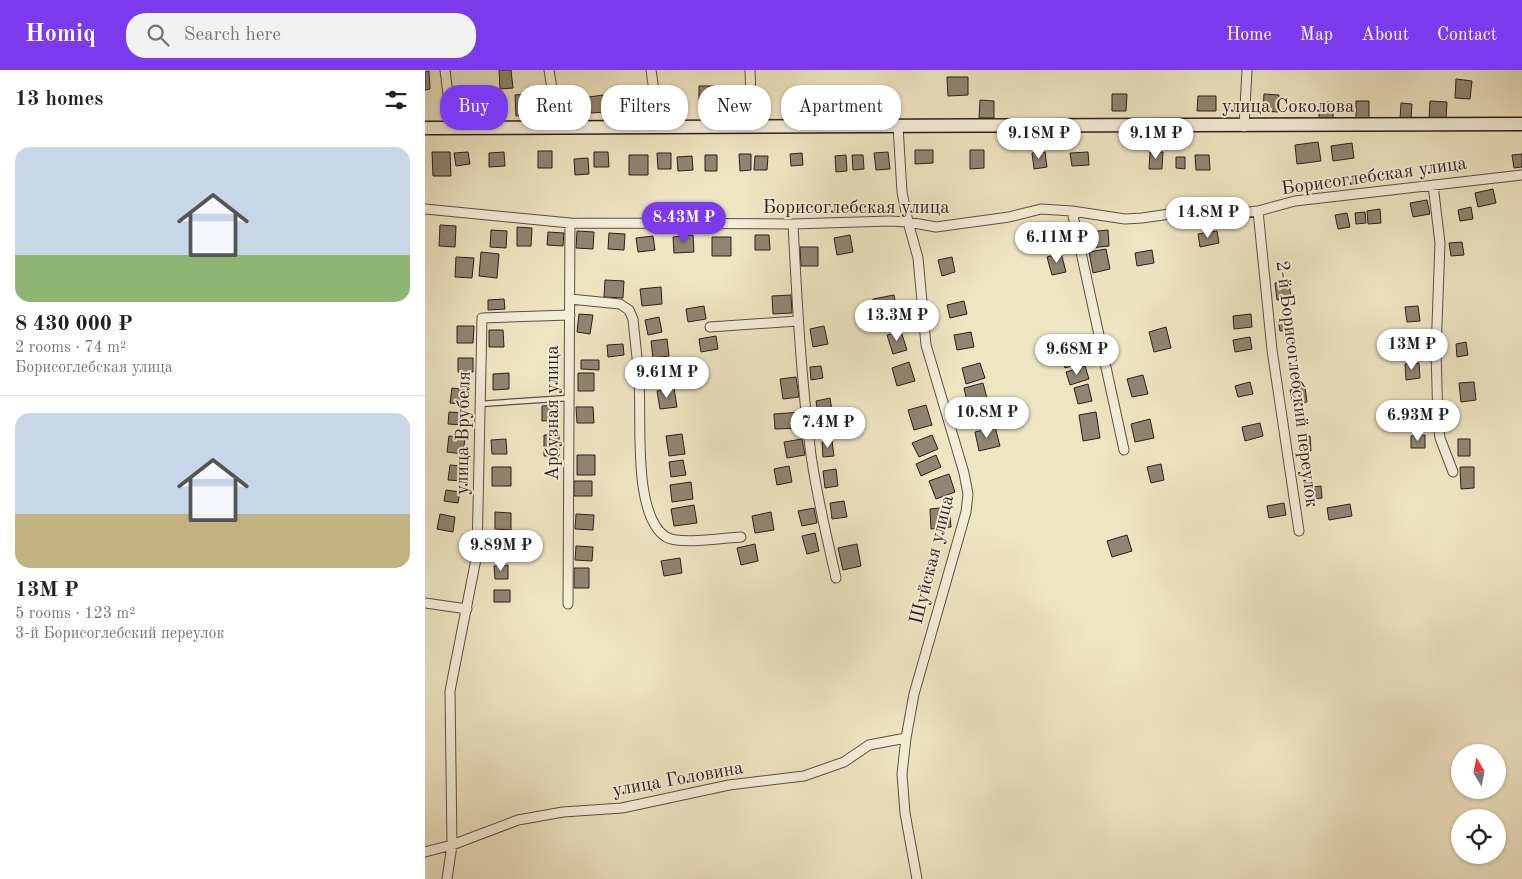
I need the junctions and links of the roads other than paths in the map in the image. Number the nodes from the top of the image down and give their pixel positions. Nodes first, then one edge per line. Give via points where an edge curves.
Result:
1 (445, 70) edge
2 (549, 70) edge
3 (651, 70) edge
4 (750, 70) edge
5 (1247, 70) edge
6 (447, 85) edge
7 (551, 85) edge
8 (653, 85) edge
9 (751, 85) edge
10 (1522, 124) edge
11 (901, 126) edge
12 (440, 127) edge
13 (1244, 127) junction
14 (425, 128) edge
15 (898, 130) edge
16 (1522, 175) edge
17 (1433, 184) junction
18 (425, 209) edge
19 (1071, 211) junction
20 (1258, 211) junction
21 (908, 222) junction
22 (570, 223) junction
23 (793, 224) junction
24 (570, 299) junction
25 (569, 315) junction
26 (797, 321) junction
27 (710, 328) dead end
28 (569, 398) junction
29 (480, 404) junction
30 (1124, 450) dead end
31 (1453, 472) dead end
32 (1299, 531) dead end
33 (741, 537) dead end
34 (836, 578) dead end
35 (425, 603) edge
36 (568, 604) dead end
37 (467, 609) junction
38 (905, 738) junction
39 (452, 845) junction
40 (425, 852) edge
41 (447, 879) edge
42 (917, 879) edge

1 - 6 street
2 - 7 street
3 - 8 street
4 - 9 street
5 - 13 street
10 - 13 main road, улица Соколова
11 - 13 main road, улица Соколова
12 - 14 main road, улица Соколова
15 - 21 street, Шуйская улица via 902,192
16 - 17 street, Борисоглебская улица
17 - 20 street, Борисоглебская улица via 1295,202
17 - 31 street via 1440,243 1436,343 1438,421 1440,438
18 - 22 street, Борисоглебская улица
19 - 20 street, Борисоглебская улица via 1125,218 1199,210
19 - 21 street, Борисоглебская улица via 1041,209 936,228
19 - 30 street
20 - 32 street, 2-й Борисоглебский переулок via 1272,350
21 - 23 street, Борисоглебская улица
21 - 38 street, Шуйская улица via 918,258 926,345 968,494 966,512 914,694
22 - 23 street, Борисоглебская улица
22 - 24 street, Арбузная улица
23 - 26 street
24 - 25 street, Арбузная улица
24 - 33 street via 620,304 629,310 633,319 642,480 647,507 658,528 677,541
25 - 28 street, Арбузная улица
25 - 29 street, улица Врубеля via 482,318
26 - 27 street
26 - 34 street via 813,464
28 - 29 lane
28 - 36 street, Арбузная улица
29 - 37 street, улица Врубеля via 477,554
35 - 37 street
37 - 39 street, улица Врубеля via 450,691
38 - 39 street, улица Головина via 869,745 844,762 804,776 729,785 622,808 563,812 518,820
38 - 42 street, Шуйская улица via 901,774
39 - 40 street, улица Головина
39 - 41 street, улица Врубеля

